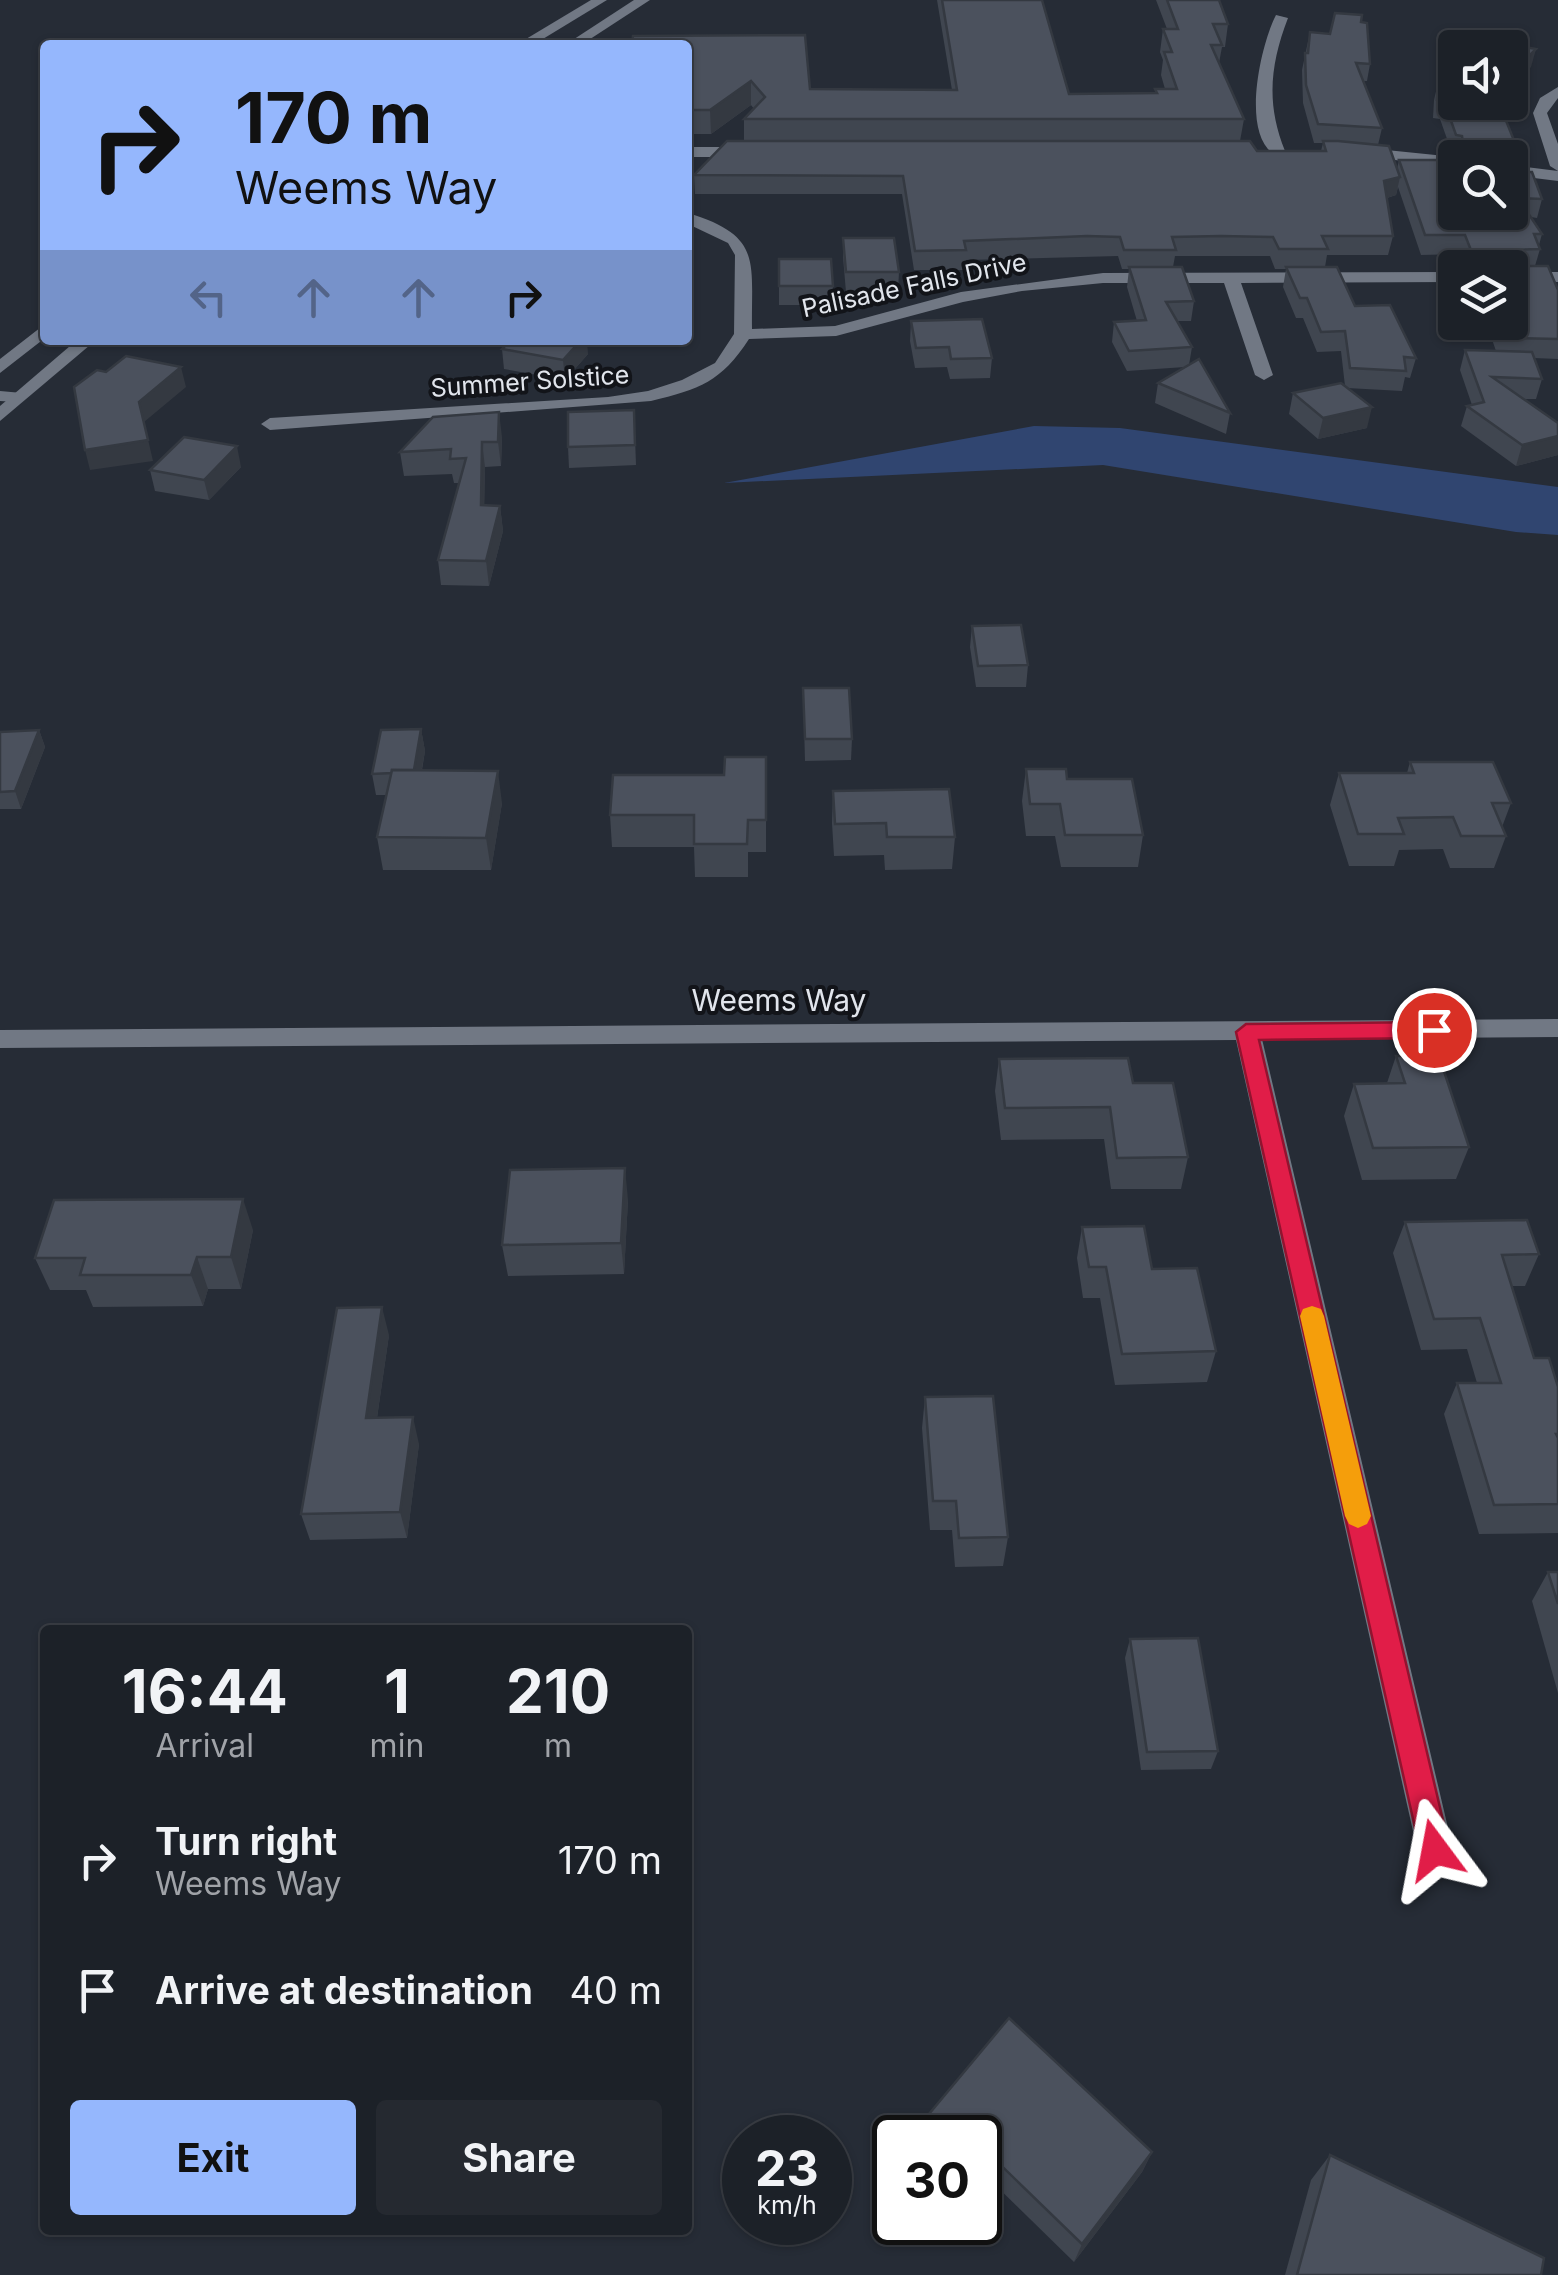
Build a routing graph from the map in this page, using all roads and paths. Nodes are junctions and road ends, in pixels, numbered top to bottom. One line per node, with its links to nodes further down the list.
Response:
1 (600, 0): 4 (street)
2 (643, 0): 5 (street)
3 (1281, 18): 7 (street)
4 (532, 40)
5 (580, 40)
6 (1558, 90): 14 (street)
7 (1277, 151): 8 (street); 12 (street)
8 (1296, 151)
9 (1334, 151): 13 (street)
10 (692, 152): 11 (street)
11 (771, 152)
12 (1257, 152)
13 (1438, 160)
14 (1558, 166)
15 (1528, 172): 16 (street)
16 (1558, 176)
17 (692, 220): 23 (street)
18 (1528, 277): 19 (street)
19 (1558, 277)
20 (1231, 278): 21 (street, Palisade Falls Drive); 23 (street, Palisade Falls Drive); 26 (street)
21 (1438, 278)
22 (40, 333): 25 (street)
23 (743, 334): 29 (street, Summer Solstice)
24 (80, 345): 27 (street)
25 (0, 368)
26 (1264, 375)
27 (8, 396): 28 (street)
28 (0, 415)
29 (270, 424)
30 (1558, 1028): 31 (street, Weems Way)
31 (1246, 1032): 32 (street, Weems Way); 33 (street)
32 (0, 1039)
33 (1435, 1850)

